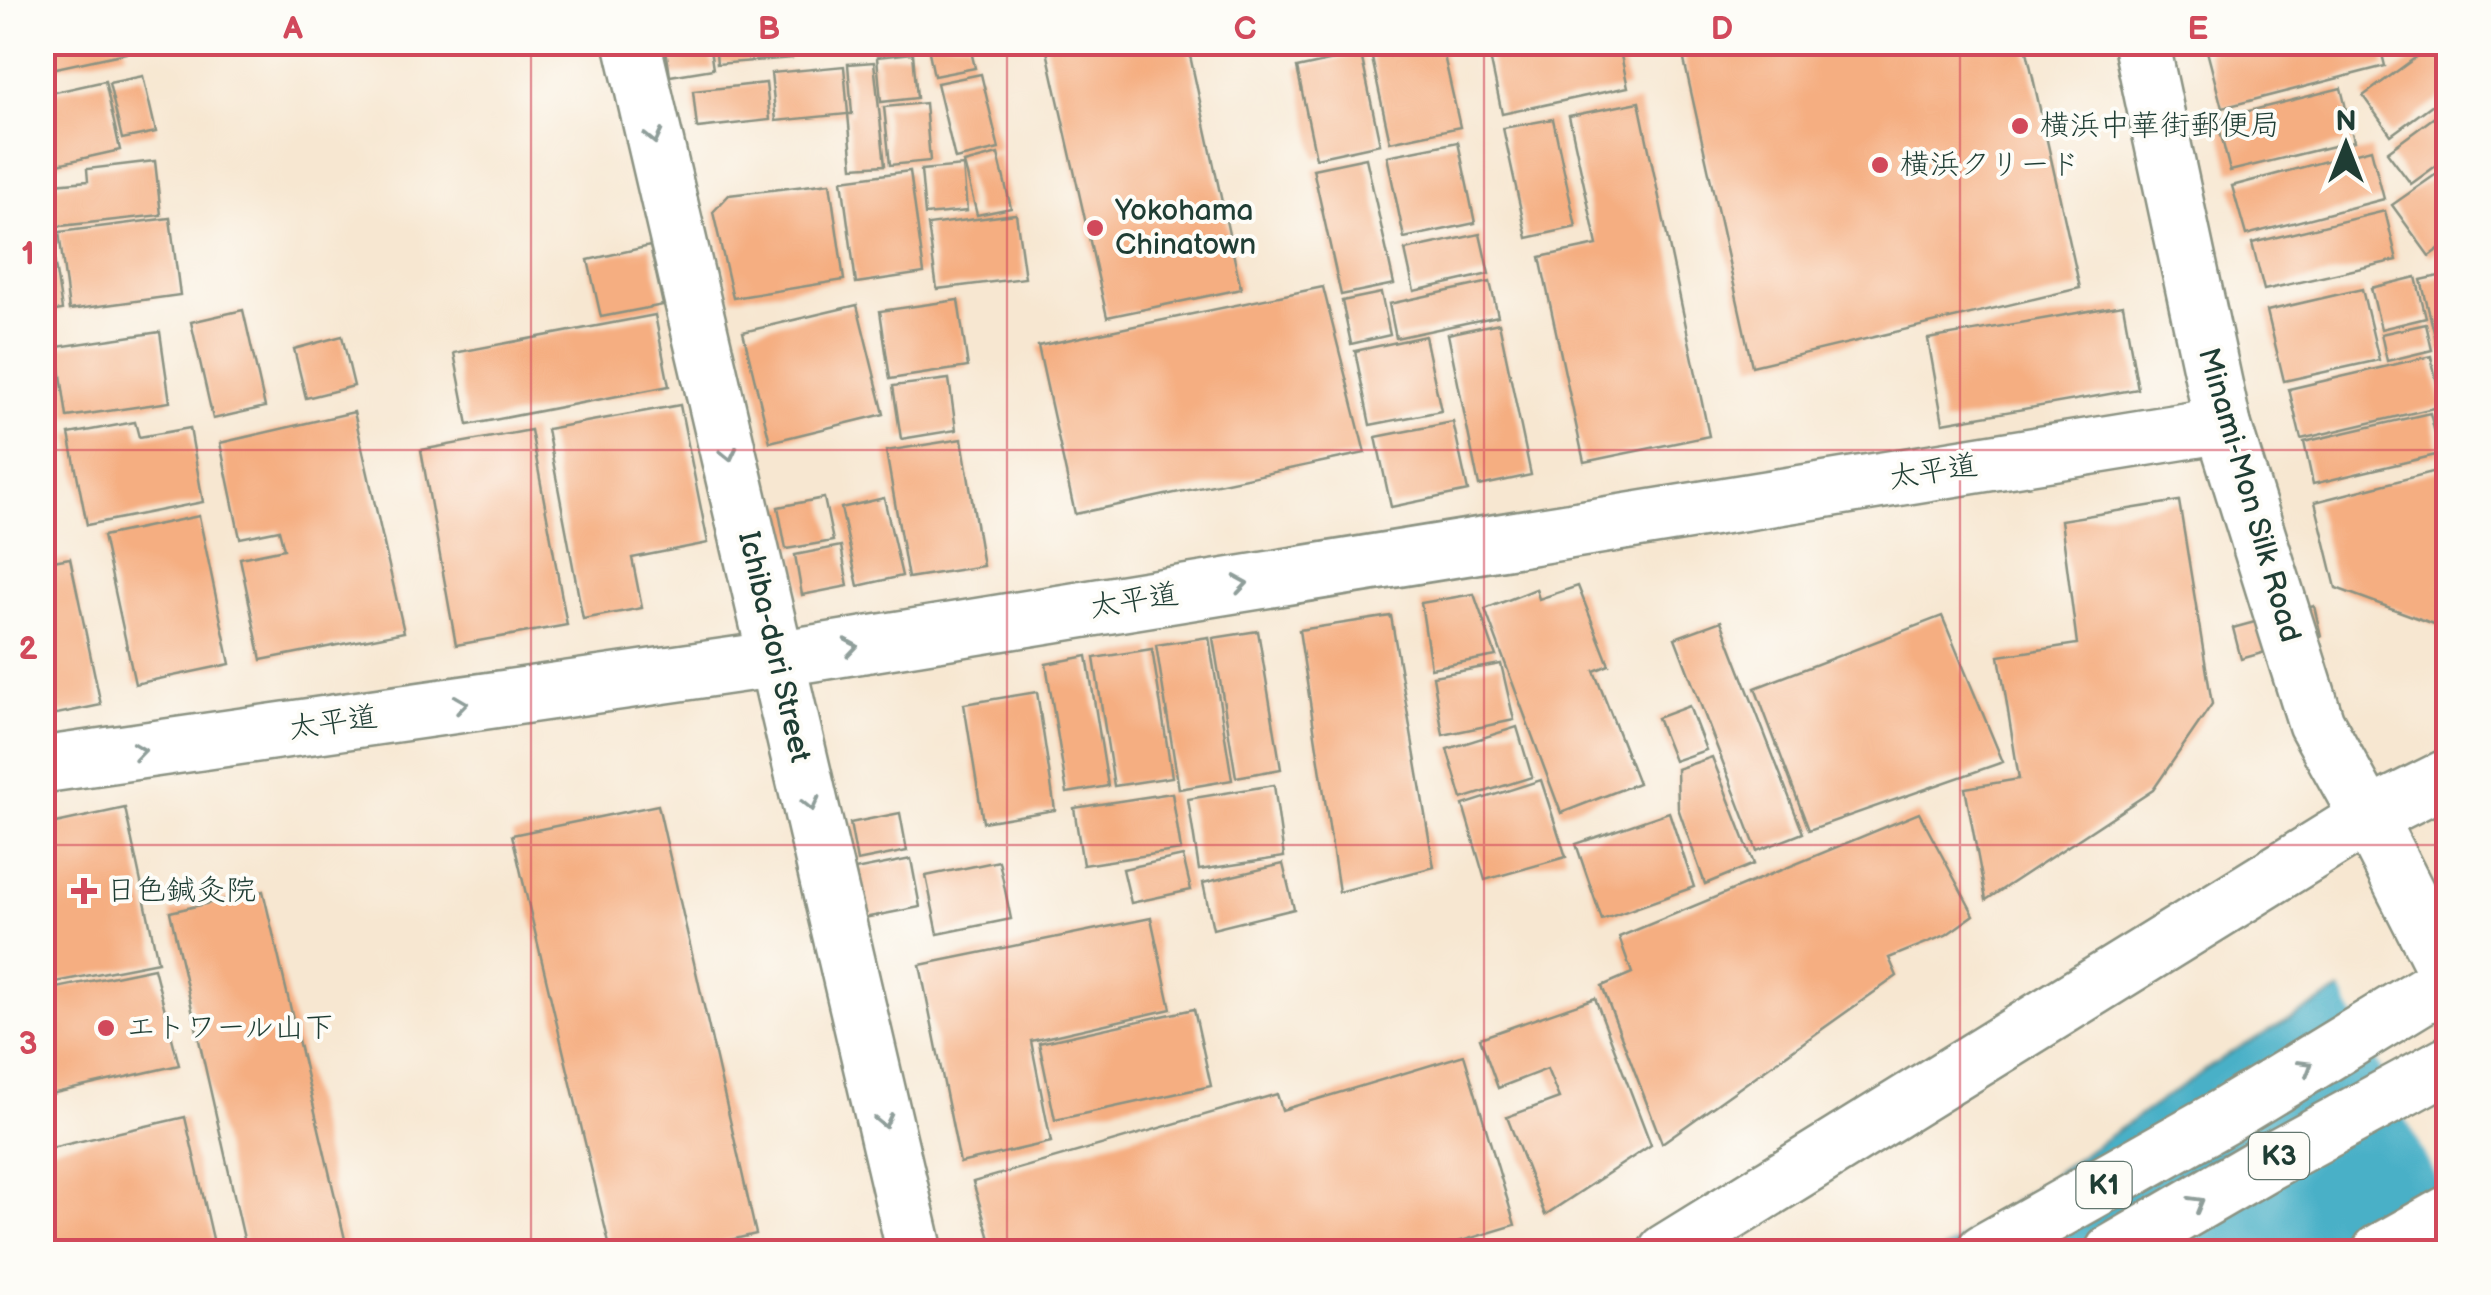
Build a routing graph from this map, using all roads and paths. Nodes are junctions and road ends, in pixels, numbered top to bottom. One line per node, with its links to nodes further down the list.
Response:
1 (632, 42): 4 (main road, Ichiba-dori Street, one-way to 4)
2 (2142, 42): 3 (main road, Minami-Mon Silk Road)
3 (2223, 425): 4 (main road, 太平道, one-way to 3); 7 (main road, Minami-Mon Silk Road)
4 (777, 659): 5 (main road, 太平道, one-way to 4); 11 (main road, Ichiba-dori Street, one-way to 11)
5 (42, 765)
6 (2448, 777): 7 (main road)
7 (2368, 817): 8 (main road, Minami-Mon Silk Road); 12 (main road)
8 (2441, 962): 13 (main road, K1, one-way to 8)
9 (2448, 1064): 14 (main road, K3, one-way to 9)
10 (2448, 1214): 15 (main road)
11 (915, 1252)
12 (1666, 1252)
13 (1984, 1252)
14 (2113, 1252)
15 (2380, 1252)

